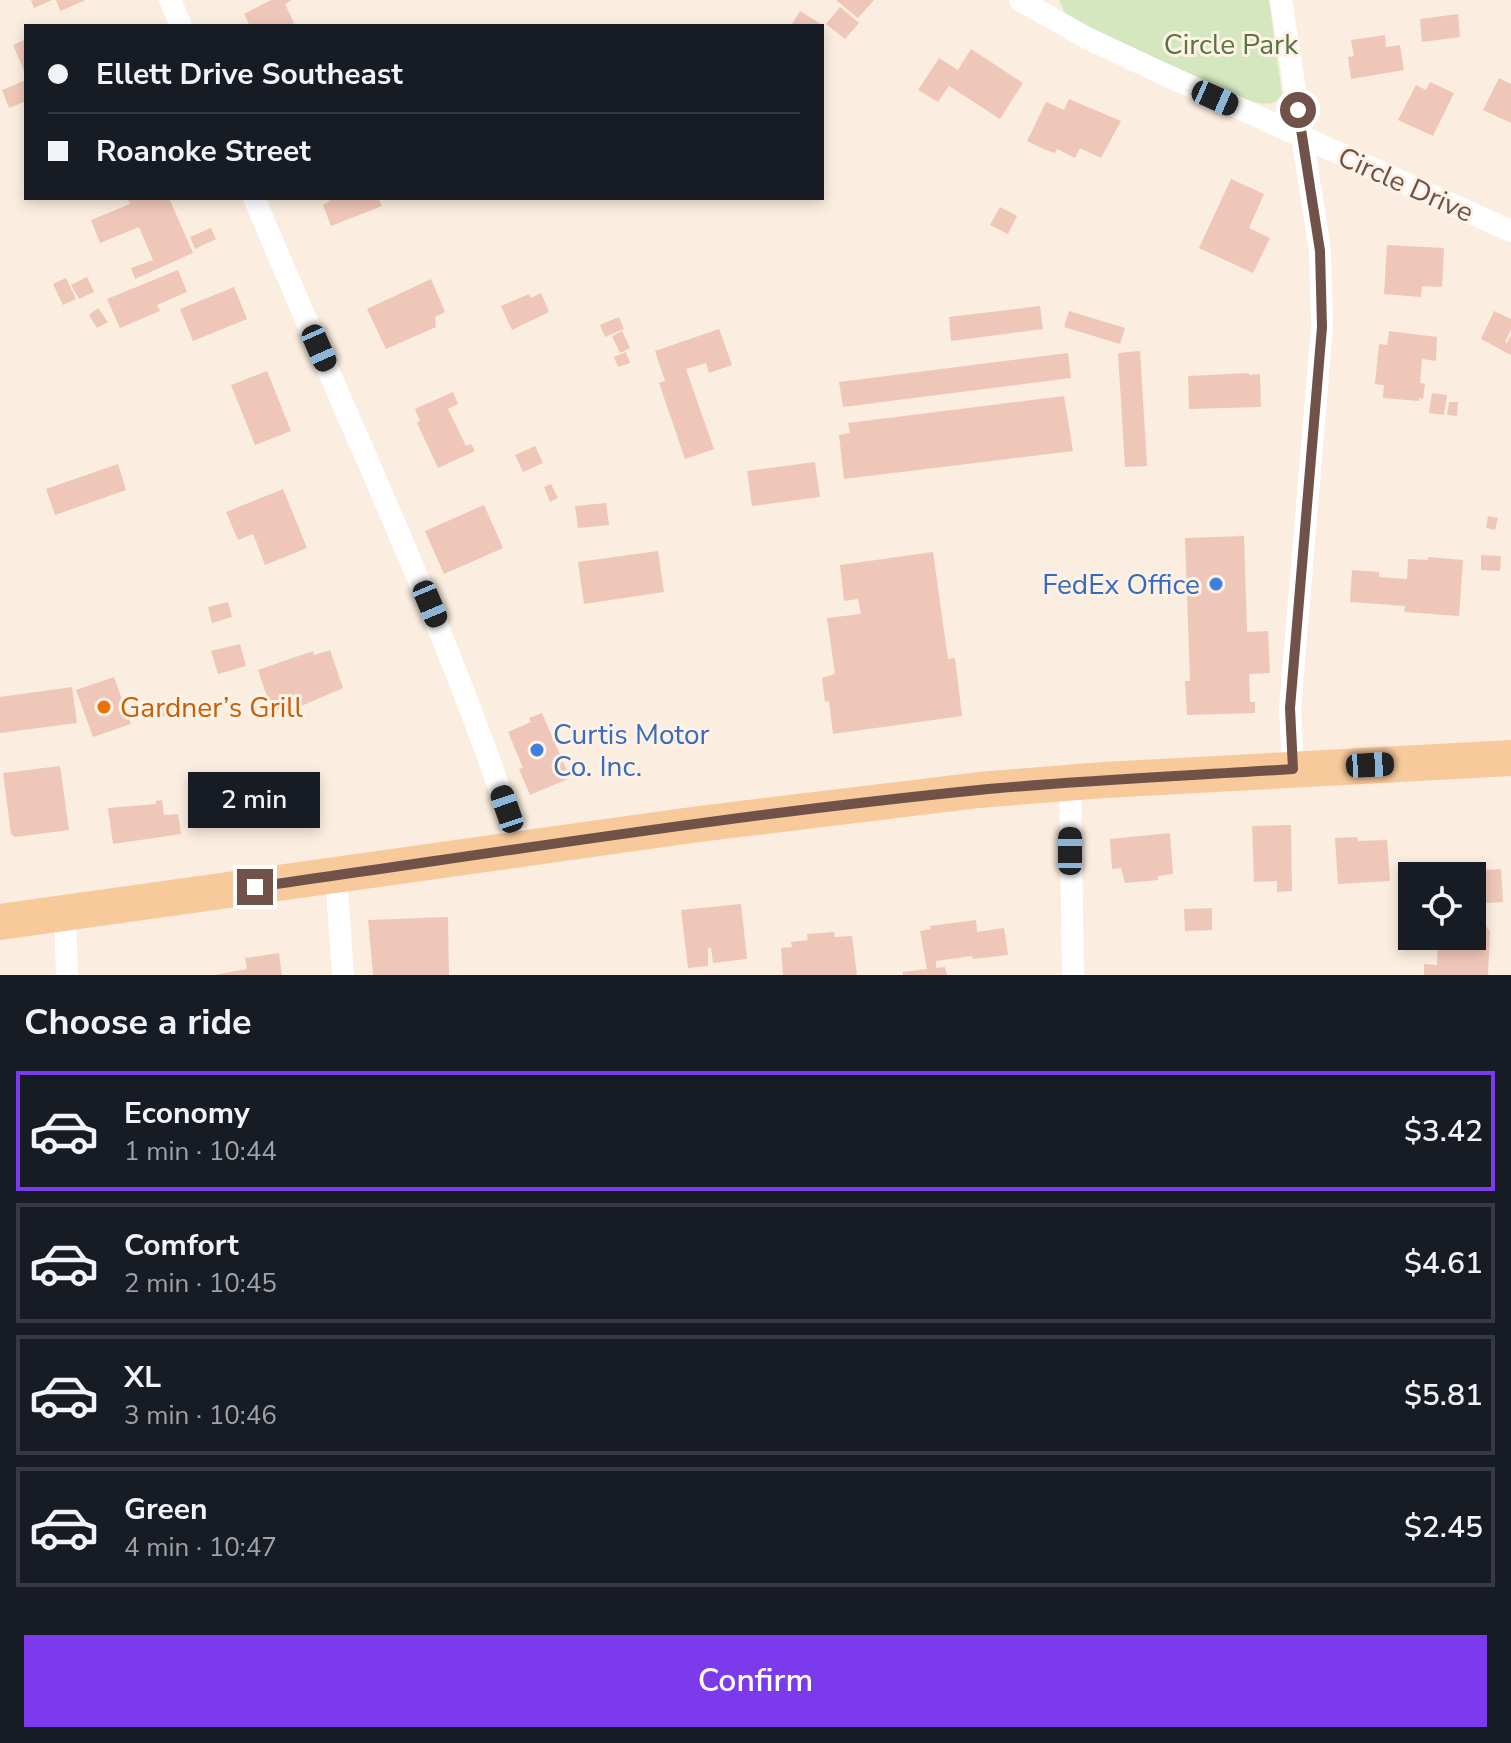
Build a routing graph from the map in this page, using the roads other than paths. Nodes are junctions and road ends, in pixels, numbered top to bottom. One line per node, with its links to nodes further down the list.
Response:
1 (170, 0): 4 (street)
2 (1281, 0): 5 (street)
3 (1031, 3): 5 (street, Circle Drive)
4 (180, 24)
5 (1302, 137): 7 (street, Circle Drive); 9 (street)
6 (255, 200): 11 (street)
7 (1511, 231)
8 (1511, 758): 9 (main road)
9 (1293, 769): 10 (main road)
10 (1070, 783): 11 (main road); 17 (street)
11 (520, 849): 12 (main road)
12 (336, 875): 13 (main road); 16 (street)
13 (65, 913): 14 (main road); 15 (street)
14 (0, 922)
15 (67, 975)
16 (343, 975)
17 (1073, 975)

